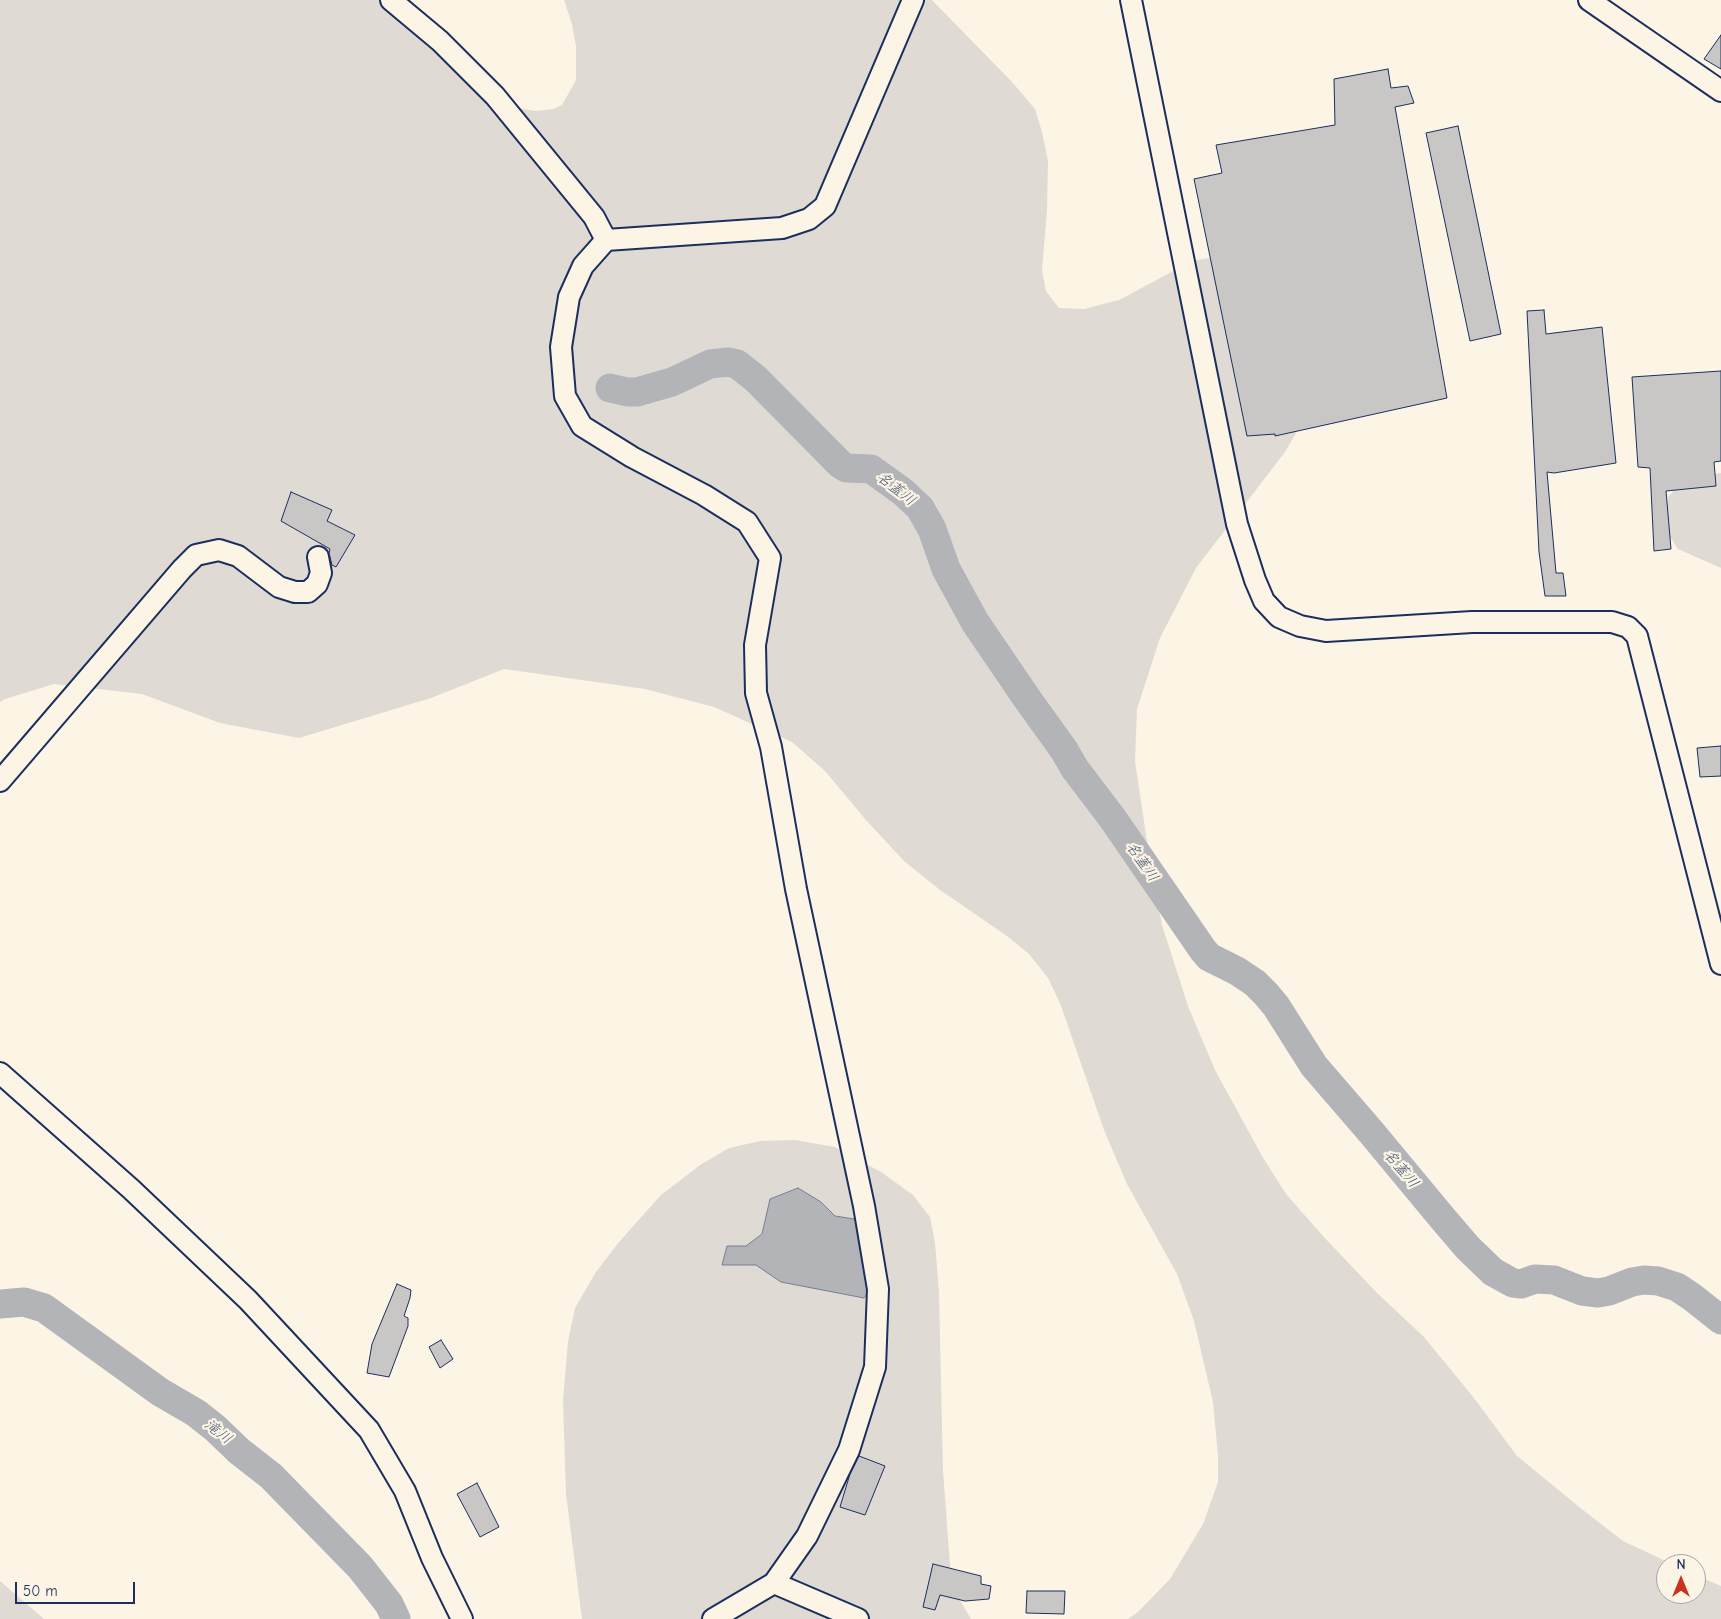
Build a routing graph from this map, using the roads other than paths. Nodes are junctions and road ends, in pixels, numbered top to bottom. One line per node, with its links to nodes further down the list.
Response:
1 (391, 0): 6 (street)
2 (913, 0): 6 (street)
3 (1131, 0): 9 (street)
4 (1589, 0): 5 (street)
5 (1721, 91)
6 (606, 240): 11 (street)
7 (318, 557): 8 (street)
8 (0, 781)
9 (1721, 964)
10 (0, 1072): 12 (street)
11 (774, 1583): 13 (street); 14 (street)
12 (462, 1619)
13 (713, 1619)
14 (858, 1619)

